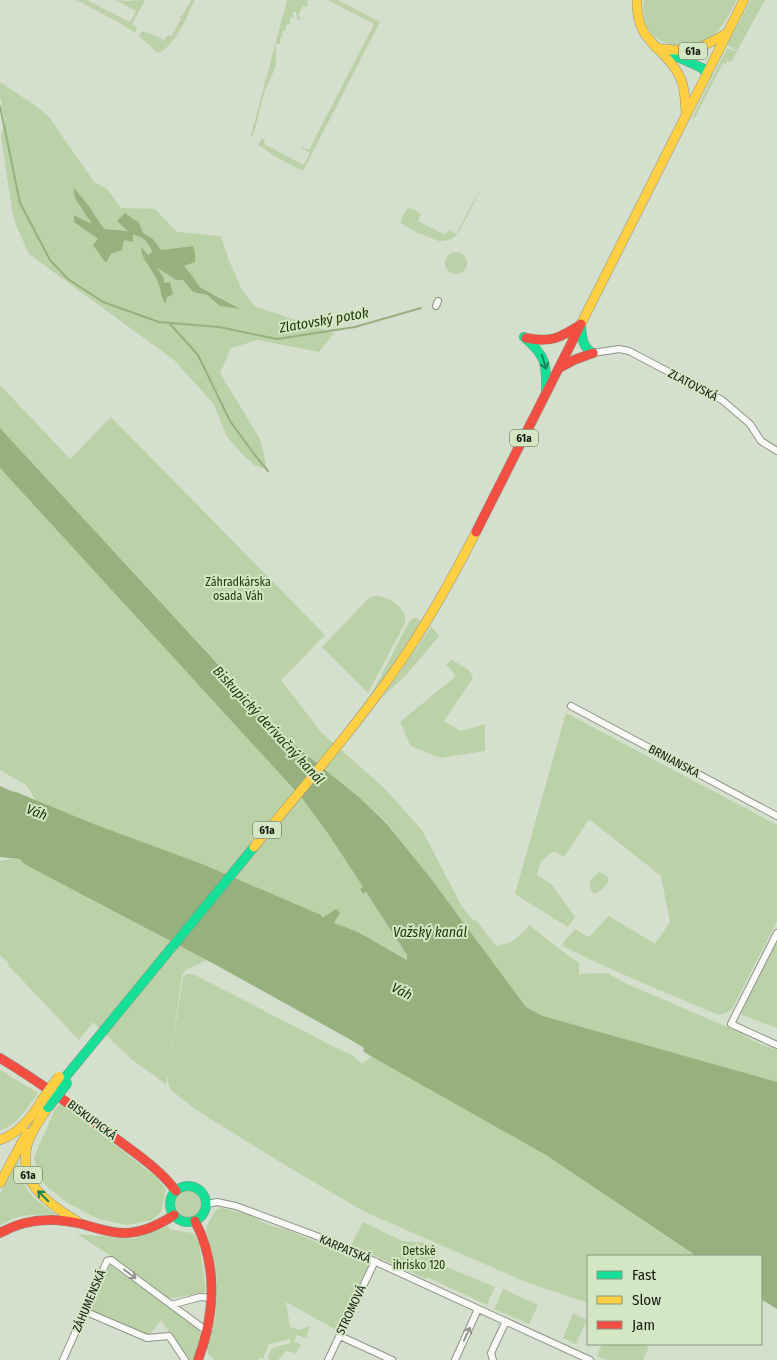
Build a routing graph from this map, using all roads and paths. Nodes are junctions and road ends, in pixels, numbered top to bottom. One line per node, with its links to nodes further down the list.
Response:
1 (637, 0): 4 (main road, 61a)
2 (744, 0): 3 (main road, 61a)
3 (727, 33): 4 (main road, 61a); 5 (main road, 61a)
4 (656, 48): 5 (main road, 61a); 6 (main road, 61a)
5 (707, 74): 6 (main road, 61a)
6 (686, 114): 7 (main road, 61a)
7 (580, 325): 8 (main road); 9 (main road, 61a); 10 (main road, one-way to 10)
8 (593, 353): 9 (main road); 11 (street, ZLATOVSKÁ)
9 (559, 368): 10 (main road, 61a)
10 (545, 394): 14 (main road, 61a)
11 (777, 451)
12 (571, 706): 13 (street, BRNIANSKA)
13 (777, 816)
14 (188, 926): 17 (main road, 61a); 17 (main road, 61a)
15 (777, 933): 16 (street)
16 (777, 1045)
17 (88, 1050): 19 (main road, 61a)
18 (0, 1058): 22 (main road, BISKUPICKÁ)
19 (45, 1105): 20 (main road, 61a); 21 (main road, 61a); 26 (main road, 61a, one-way to 19)
20 (0, 1140)
21 (0, 1183)
22 (176, 1190): 23 (main road); 24 (main road)
23 (207, 1204): 25 (main road); 28 (street, KARPATSKÁ)
24 (174, 1215): 25 (main road); 26 (main road, 61a)
25 (195, 1221): 29 (main road)
26 (82, 1224): 27 (main road, 61a)
27 (0, 1233)
28 (374, 1261): 31 (street, KARPATSKÁ); 35 (street, STROMOVÁ)
29 (212, 1298): 30 (street); 34 (main road)
30 (171, 1305): 32 (street, ZÁHUMENSKÁ, one-way to 30); 34 (street, ZÁHUMENSKÁ)
31 (478, 1309): 33 (street, KARPATSKÁ); 41 (street, one-way to 31)
32 (84, 1311): 37 (street, ZÁHUMENSKÁ); 38 (street)
33 (506, 1322): 42 (street); 43 (street, KARPATSKÁ)
34 (208, 1332): 36 (main road)
35 (340, 1336): 39 (street, STROMOVÁ); 40 (street)
36 (201, 1359)
37 (63, 1360)
38 (185, 1360)
39 (328, 1360)
40 (392, 1360)
41 (455, 1360)
42 (493, 1360)
43 (589, 1360)

